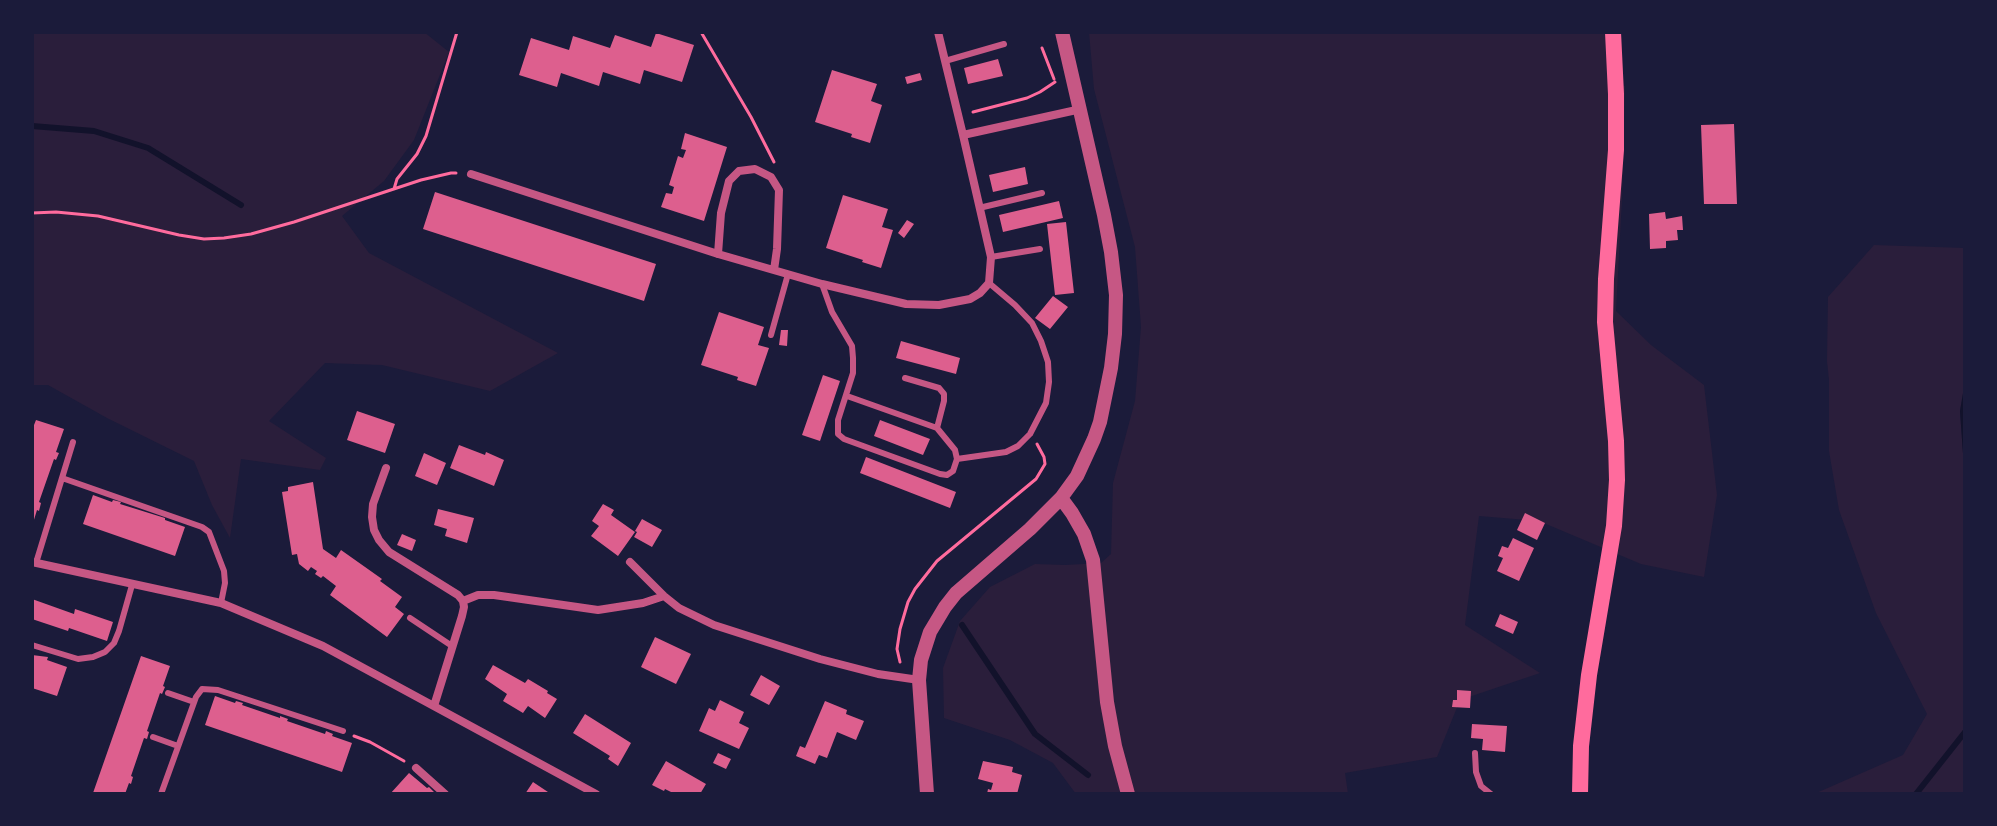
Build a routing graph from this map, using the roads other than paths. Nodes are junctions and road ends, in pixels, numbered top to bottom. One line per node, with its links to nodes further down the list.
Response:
1 (938, 32): 5 (street)
2 (1062, 32): 6 (street)
3 (1613, 32): 51 (main road)
4 (1004, 44): 5 (lane)
5 (945, 61): 7 (street)
6 (1081, 109): 7 (street); 26 (street)
7 (963, 135): 10 (street)
8 (471, 174): 12 (street)
9 (1042, 193): 10 (lane)
10 (979, 208): 13 (street)
11 (1040, 249): 13 (lane)
12 (718, 254): 14 (street); 14 (street)
13 (991, 257): 16 (street)
14 (774, 270): 15 (street)
15 (788, 274): 17 (street); 18 (lane)
16 (989, 283): 17 (street); 23 (lane)
17 (822, 284): 20 (lane)
18 (771, 335)
19 (905, 378): 21 (lane)
20 (847, 396): 21 (lane); 23 (lane)
21 (937, 428): 23 (lane)
22 (73, 442): 25 (lane)
23 (957, 459)
24 (386, 468): 31 (street)
25 (62, 478): 27 (lane); 32 (lane)
26 (1061, 498): 36 (street); 49 (street)
27 (34, 562): 29 (street)
28 (630, 562): 30 (street)
29 (132, 585): 32 (street); 34 (lane)
30 (664, 596): 31 (street); 36 (street)
31 (463, 601): 35 (street)
32 (221, 603): 39 (street)
33 (410, 618): 35 (lane)
34 (32, 645)
35 (452, 646): 39 (street)
36 (919, 680): 48 (street)
37 (168, 693): 38 (lane)
38 (194, 702): 40 (lane); 42 (lane)
39 (434, 706): 47 (street)
40 (343, 731)
41 (153, 737): 42 (lane)
42 (178, 746): 45 (lane)
43 (1475, 753): 50 (lane)
44 (416, 768): 46 (street)
45 (161, 794)
46 (445, 794)
47 (596, 794)
48 (927, 794)
49 (1128, 794)
50 (1491, 794)
51 (1580, 794)

